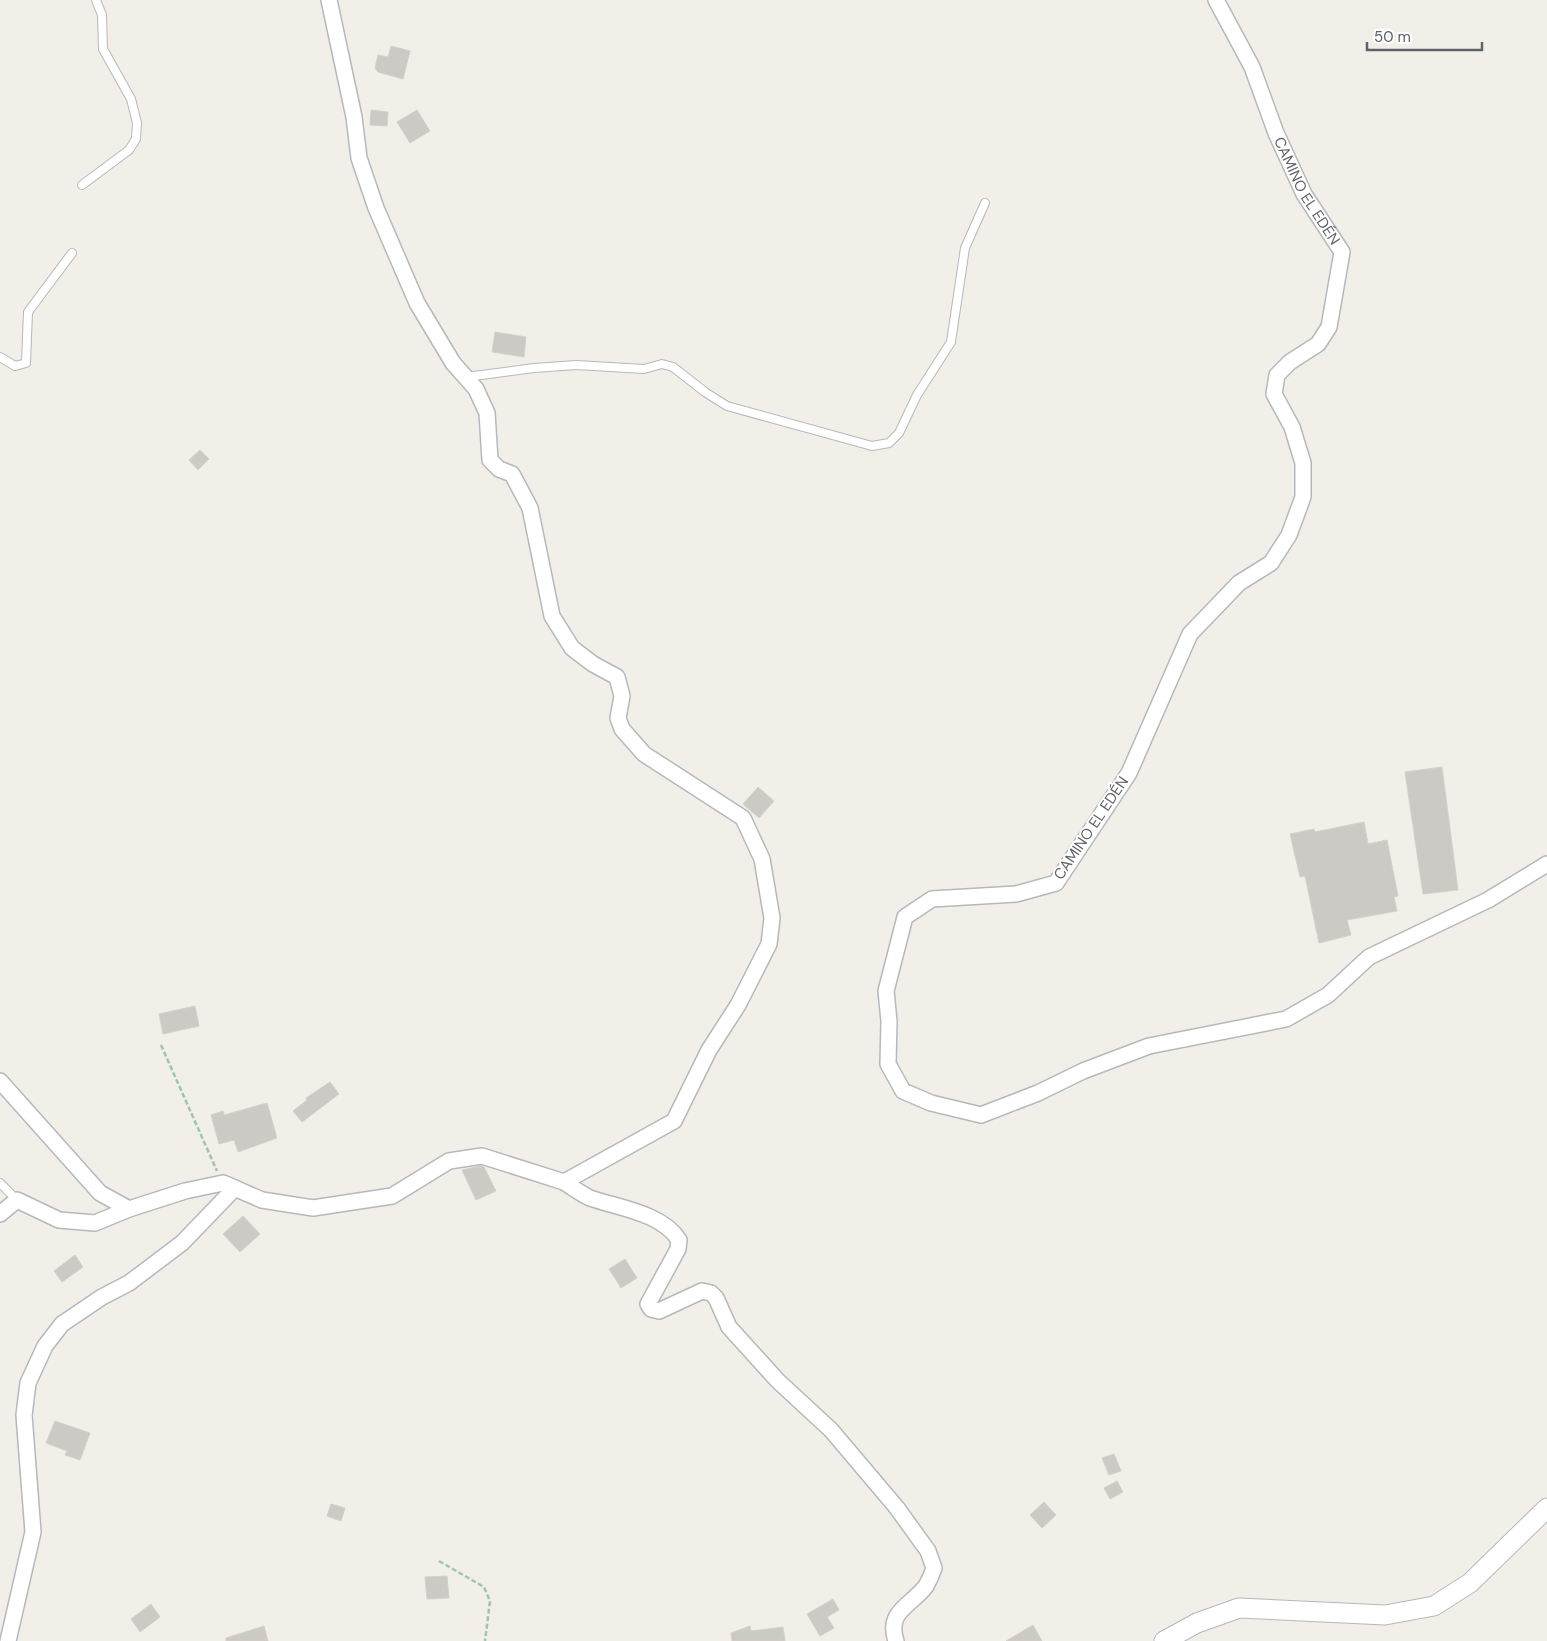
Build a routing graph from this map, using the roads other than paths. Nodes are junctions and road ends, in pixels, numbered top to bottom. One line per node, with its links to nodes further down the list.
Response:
1 (96, 0): 4 (lane)
2 (329, 0): 8 (street)
3 (1216, 0): 9 (street, CAMINO EL EDÉN)
4 (82, 185)
5 (985, 203): 8 (lane)
6 (72, 253): 7 (lane)
7 (0, 358)
8 (466, 377): 11 (street)
9 (1547, 864)
10 (0, 1081): 15 (street)
11 (564, 1182): 13 (street); 19 (street)
12 (0, 1183): 14 (lane)
13 (229, 1186): 15 (street); 18 (street)
14 (17, 1200): 15 (street); 16 (street)
15 (128, 1209)
16 (0, 1214)
17 (1547, 1508): 20 (street)
18 (8, 1641)
19 (896, 1641)
20 (1164, 1641)

